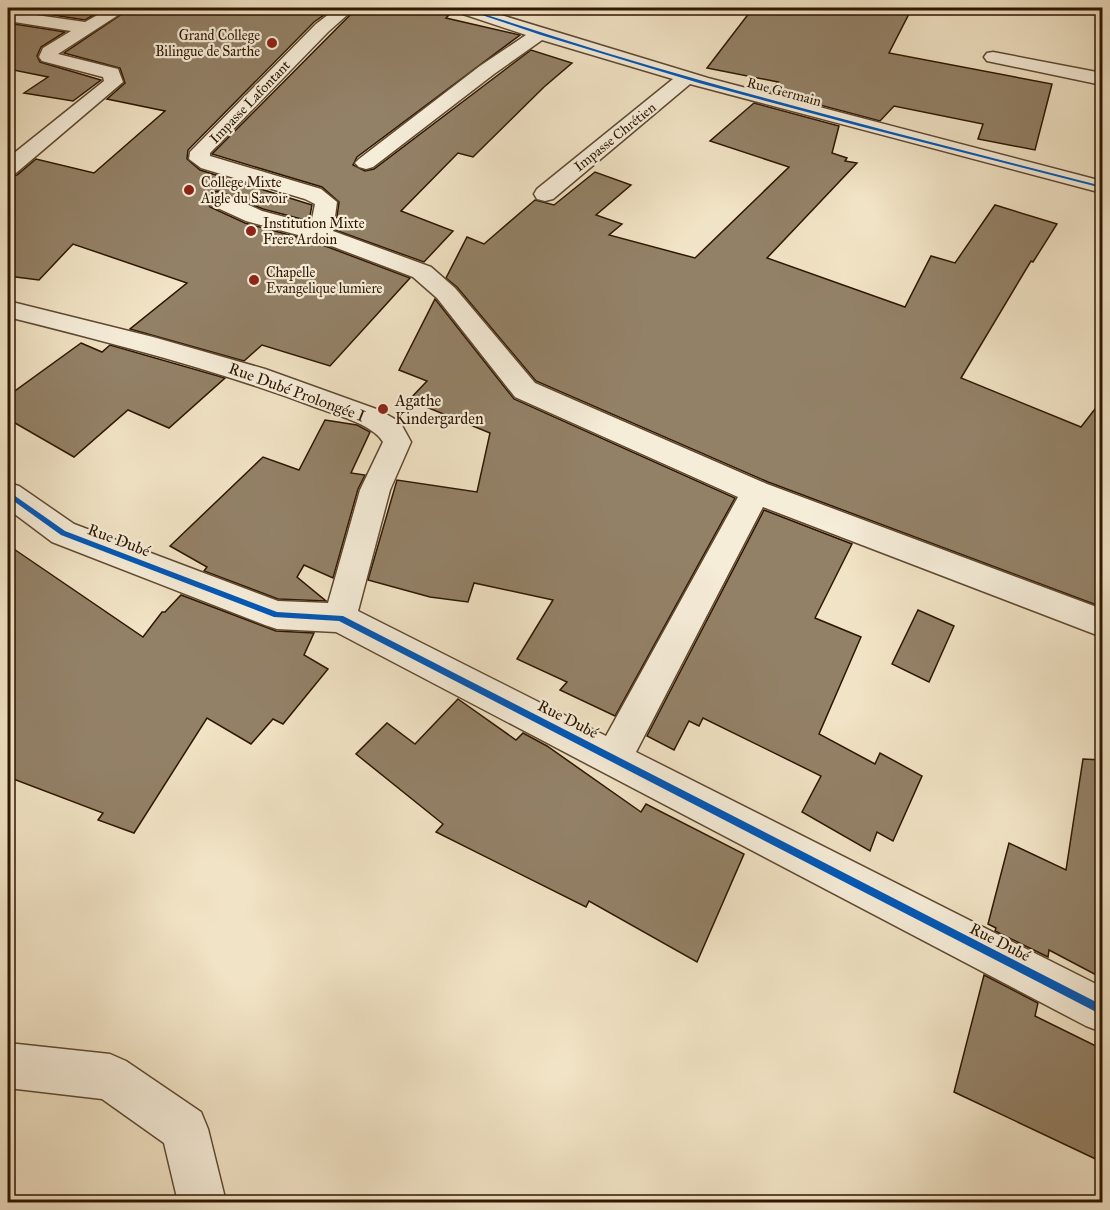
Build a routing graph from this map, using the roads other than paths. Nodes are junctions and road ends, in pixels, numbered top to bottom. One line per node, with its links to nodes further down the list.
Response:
1 (121, 8): 5 (street)
2 (347, 8): 15 (street, Impasse Lafontant)
3 (463, 8): 6 (street, Rue Germain)
4 (8, 16): 5 (street)
5 (87, 28): 11 (street)
6 (539, 34): 8 (street, Rue Germain); 10 (street)
7 (993, 57): 9 (street)
8 (686, 79): 12 (street, Rue Germain); 13 (street, Impasse Chrétien)
9 (1102, 79)
10 (366, 163)
11 (8, 168)
12 (1102, 187)
13 (545, 194)
14 (219, 200): 15 (street)
15 (321, 234): 17 (street)
16 (8, 309): 19 (street, Rue Dubé Prolongée I)
17 (756, 492): 20 (street); 21 (street)
18 (8, 494): 19 (street, Rue Dubé)
19 (340, 618): 21 (street, Rue Dubé)
20 (1102, 624)
21 (614, 757): 22 (street, Rue Dubé)
22 (1102, 1010)
23 (8, 1066): 24 (street)
24 (202, 1203)

